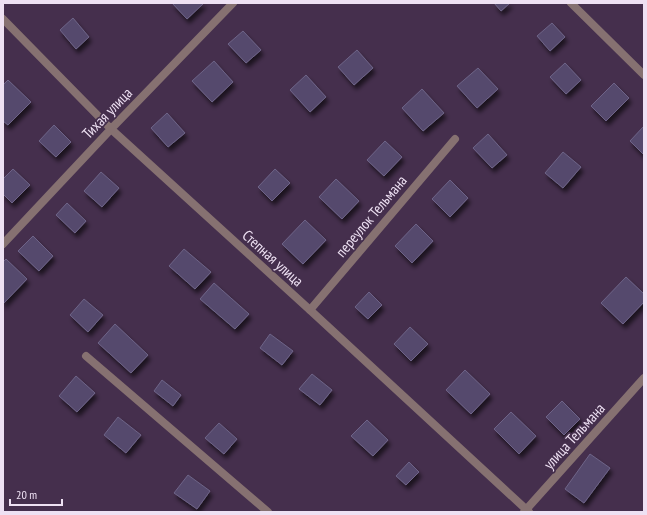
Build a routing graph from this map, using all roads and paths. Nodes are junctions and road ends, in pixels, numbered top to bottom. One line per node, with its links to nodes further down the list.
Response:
1 (233, 3): 5 (street, Тихая улица)
2 (571, 3): 4 (street)
3 (3, 19): 5 (street, Степная улица)
4 (644, 75)
5 (111, 129): 7 (street, Тихая улица); 8 (street, Степная улица)
6 (455, 139): 8 (street, переулок Тельмана)
7 (3, 244)
8 (310, 310): 11 (street, Степная улица)
9 (86, 356): 12 (street)
10 (644, 378): 11 (street, улица Тельмана)
11 (526, 511)
12 (268, 512)

